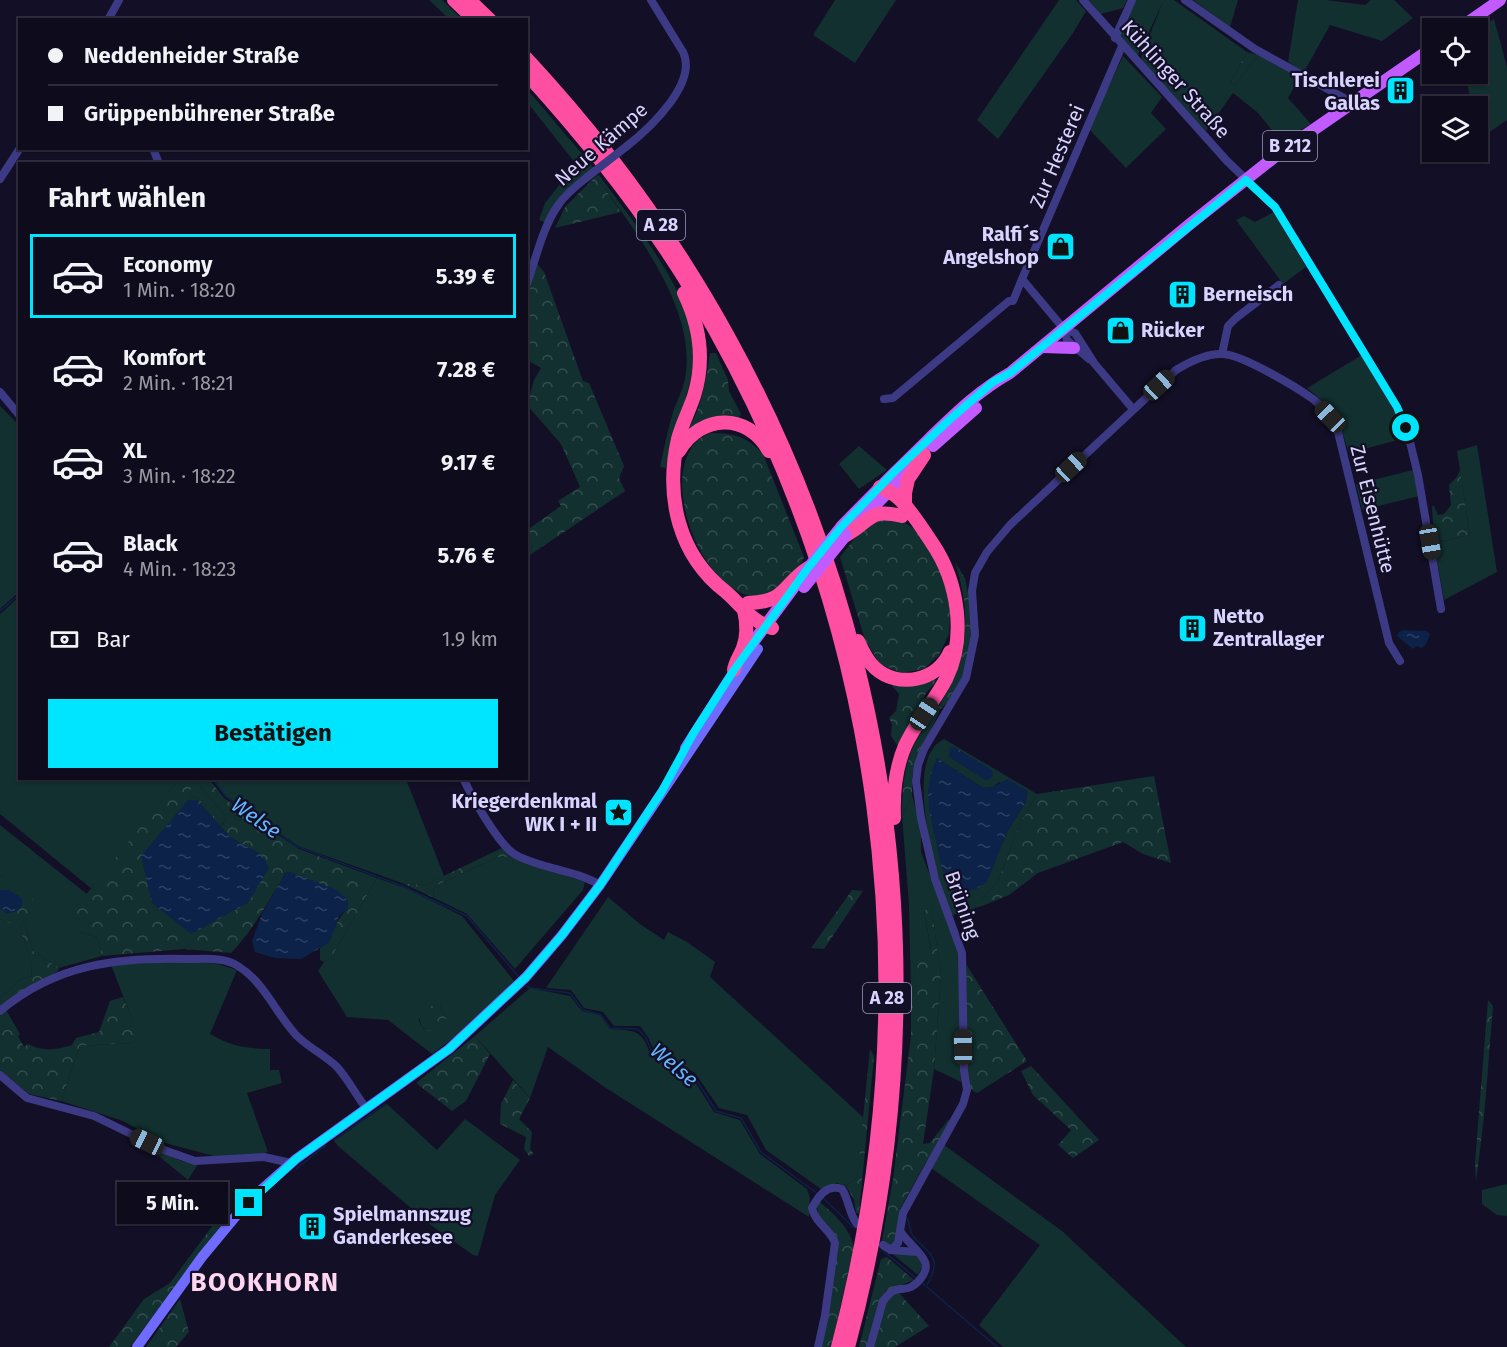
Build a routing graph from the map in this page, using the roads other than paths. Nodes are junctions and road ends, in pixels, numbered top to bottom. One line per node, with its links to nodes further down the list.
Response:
1 (119, 0): 9 (street)
2 (454, 0): 10 (highway)
3 (469, 0): 11 (highway)
4 (651, 0): 24 (street, Neue Kämpe, bridge)
5 (1083, 0): 13 (street, Kühlinger Straße)
6 (1132, 0): 13 (street)
7 (1185, 0): 18 (street)
8 (1500, 0): 12 (main road)
9 (109, 18)
10 (472, 18)
11 (488, 18)
12 (1474, 18)
13 (1115, 38): 14 (street, Kühlinger Straße)
14 (1122, 46): 21 (street, Kühlinger Straße); 23 (street, Zur Hesterei)
15 (1422, 55): 18 (main road, B 212)
16 (528, 59): 44 (highway, A 28)
17 (528, 75): 22 (highway, A 28)
18 (1349, 104): 21 (main road, B 212)
19 (19, 150): 20 (street)
20 (0, 179)
21 (1246, 180): 26 (main road, B 212); 45 (street, Kühlinger Straße)
22 (676, 266): 37 (highway); 39 (highway, A 28)
23 (1022, 279): 26 (street); 33 (street, Zur Hesterei)
24 (528, 281)
25 (1279, 285): 29 (street)
26 (1064, 329): 27 (main road, B 212); 28 (street); 30 (street)
27 (1042, 347): 28 (main road); 31 (main road, B 212)
28 (1074, 348): 30 (street)
29 (1222, 354): 34 (street); 49 (street, Zur Eisenhütte)
30 (1094, 363): 34 (street)
31 (1010, 373): 36 (main road, B 212); 38 (main road, B 212)
32 (0, 392): 35 (street)
33 (884, 399)
34 (1133, 409): 60 (street, Brüning)
35 (18, 414)
36 (924, 454): 38 (main road, B 212); 40 (highway)
37 (675, 458): 39 (highway); 43 (highway)
38 (882, 491): 40 (highway); 41 (main road, B 212)
39 (792, 493): 66 (highway, A 28)
40 (904, 511): 41 (highway); 47 (highway)
41 (844, 531): 42 (main road, B 212, bridge); 42 (main road, B 212, bridge)
42 (804, 576): 43 (highway); 46 (main road, B 212)
43 (746, 607): 46 (highway); 50 (highway)
44 (843, 608): 47 (highway); 53 (highway, A 28)
45 (1442, 609)
46 (770, 625): 48 (main road, B 212)
47 (957, 627): 53 (highway)
48 (755, 647): 50 (main road); 52 (main road)
49 (1400, 661)
50 (734, 670): 52 (main road)
51 (465, 780): 54 (street)
52 (662, 791): 54 (main road)
53 (892, 867): 67 (highway, A 28)
54 (600, 885): 57 (main road)
55 (0, 1011): 57 (street)
56 (0, 1076): 58 (street)
57 (366, 1108): 58 (main road)
58 (291, 1163): 64 (main road)
59 (857, 1224): 65 (street)
60 (900, 1231): 62 (street, Brüning); 63 (street)
61 (883, 1245): 62 (street)
62 (891, 1250): 63 (street)
63 (917, 1252): 68 (street)
64 (137, 1347)
65 (818, 1347)
66 (838, 1347)
67 (848, 1347)
68 (870, 1347)

